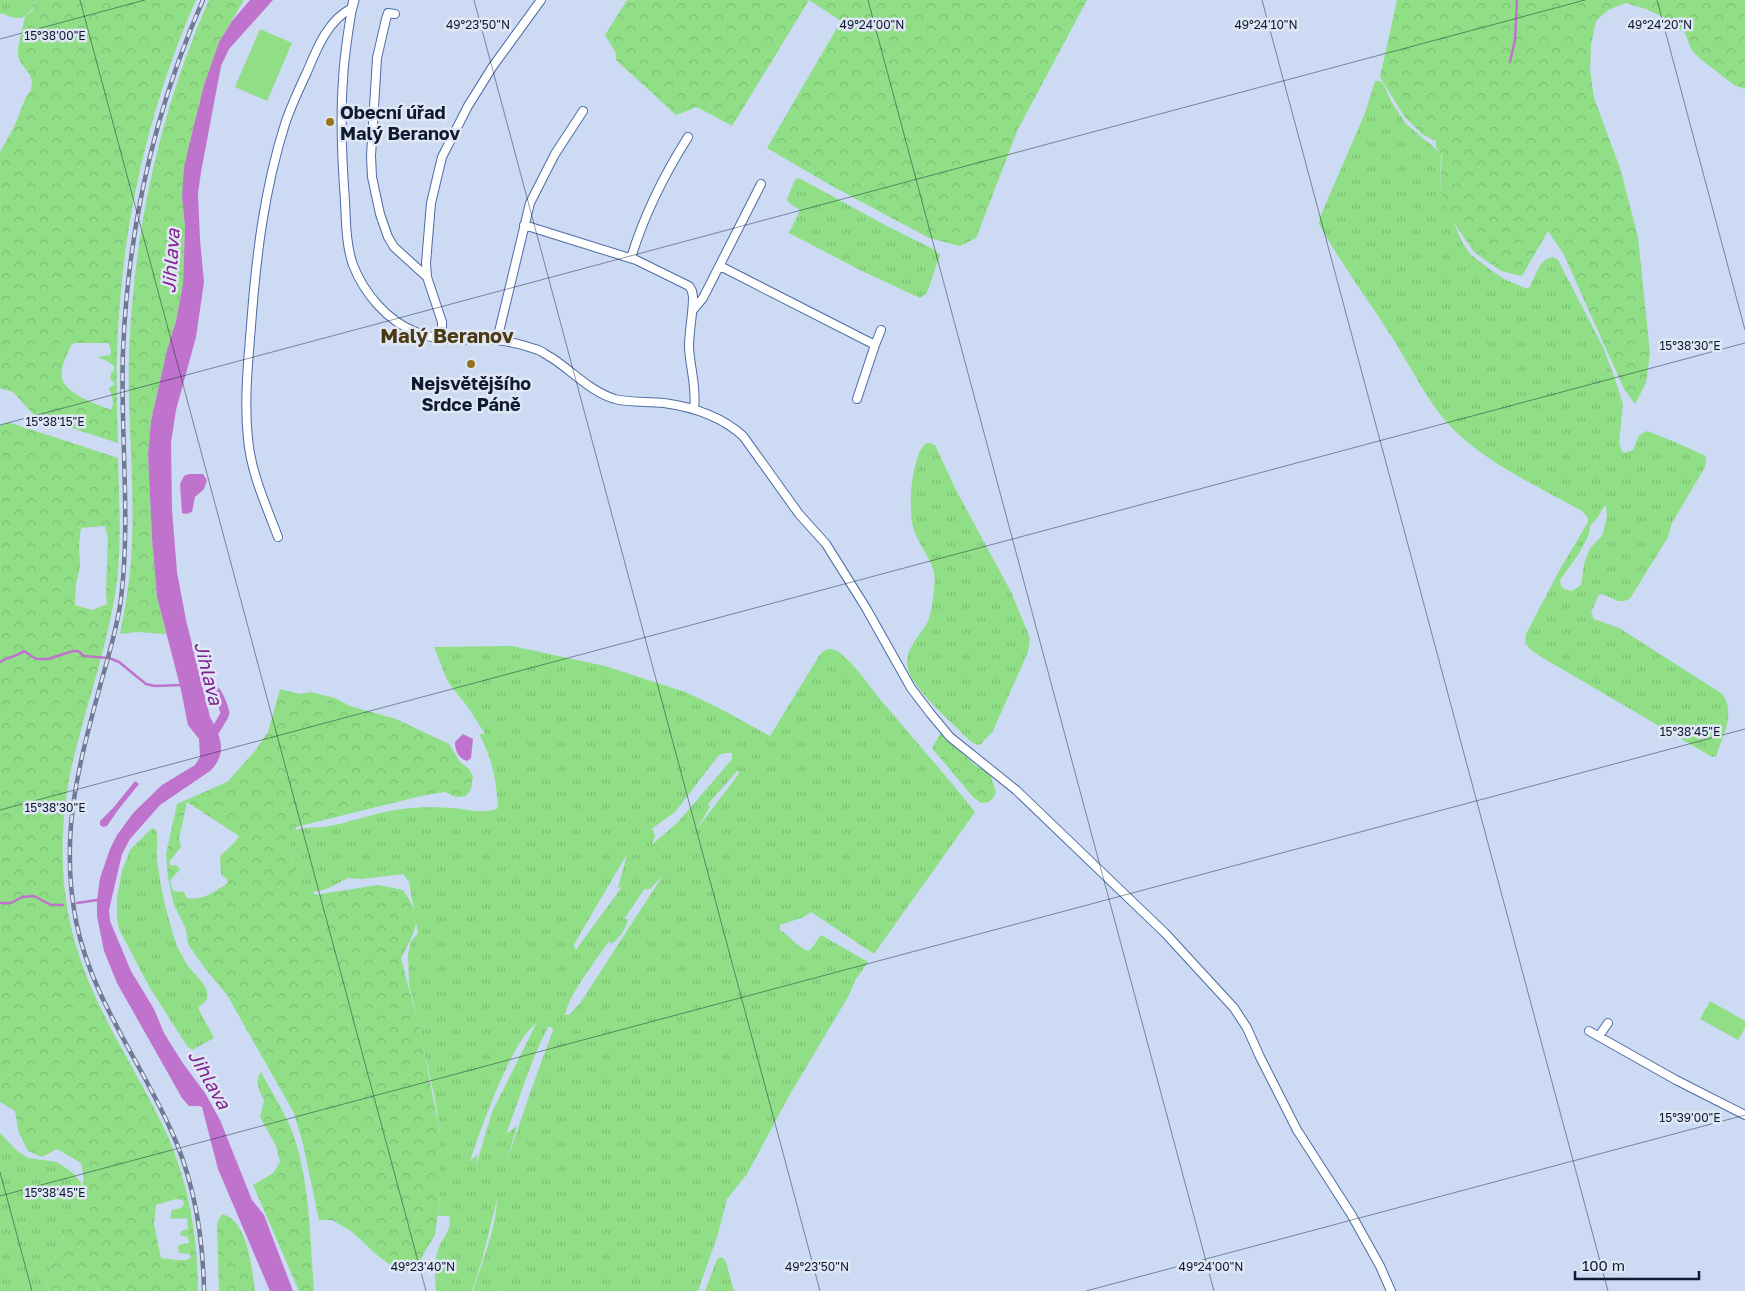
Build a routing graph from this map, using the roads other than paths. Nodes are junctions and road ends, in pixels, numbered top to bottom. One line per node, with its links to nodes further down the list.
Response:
1 (541, 0): 10 (street)
2 (353, 4): 13 (street); 18 (street)
3 (395, 14): 10 (street)
4 (583, 110): 7 (street)
5 (688, 137): 8 (street)
6 (761, 184): 9 (street)
7 (524, 225): 8 (street); 14 (street)
8 (631, 258): 11 (street)
9 (720, 266): 11 (street); 15 (street)
10 (427, 277): 13 (street)
11 (693, 310): 17 (street)
12 (881, 330): 15 (street)
13 (442, 339): 14 (street)
14 (497, 340): 17 (street)
15 (875, 345): 16 (street)
16 (857, 399)
17 (694, 409): 23 (street)
18 (278, 537)
19 (1608, 1023): 21 (street)
20 (1589, 1031): 21 (street)
21 (1599, 1036): 22 (street)
22 (1745, 1115)
23 (1391, 1291)

